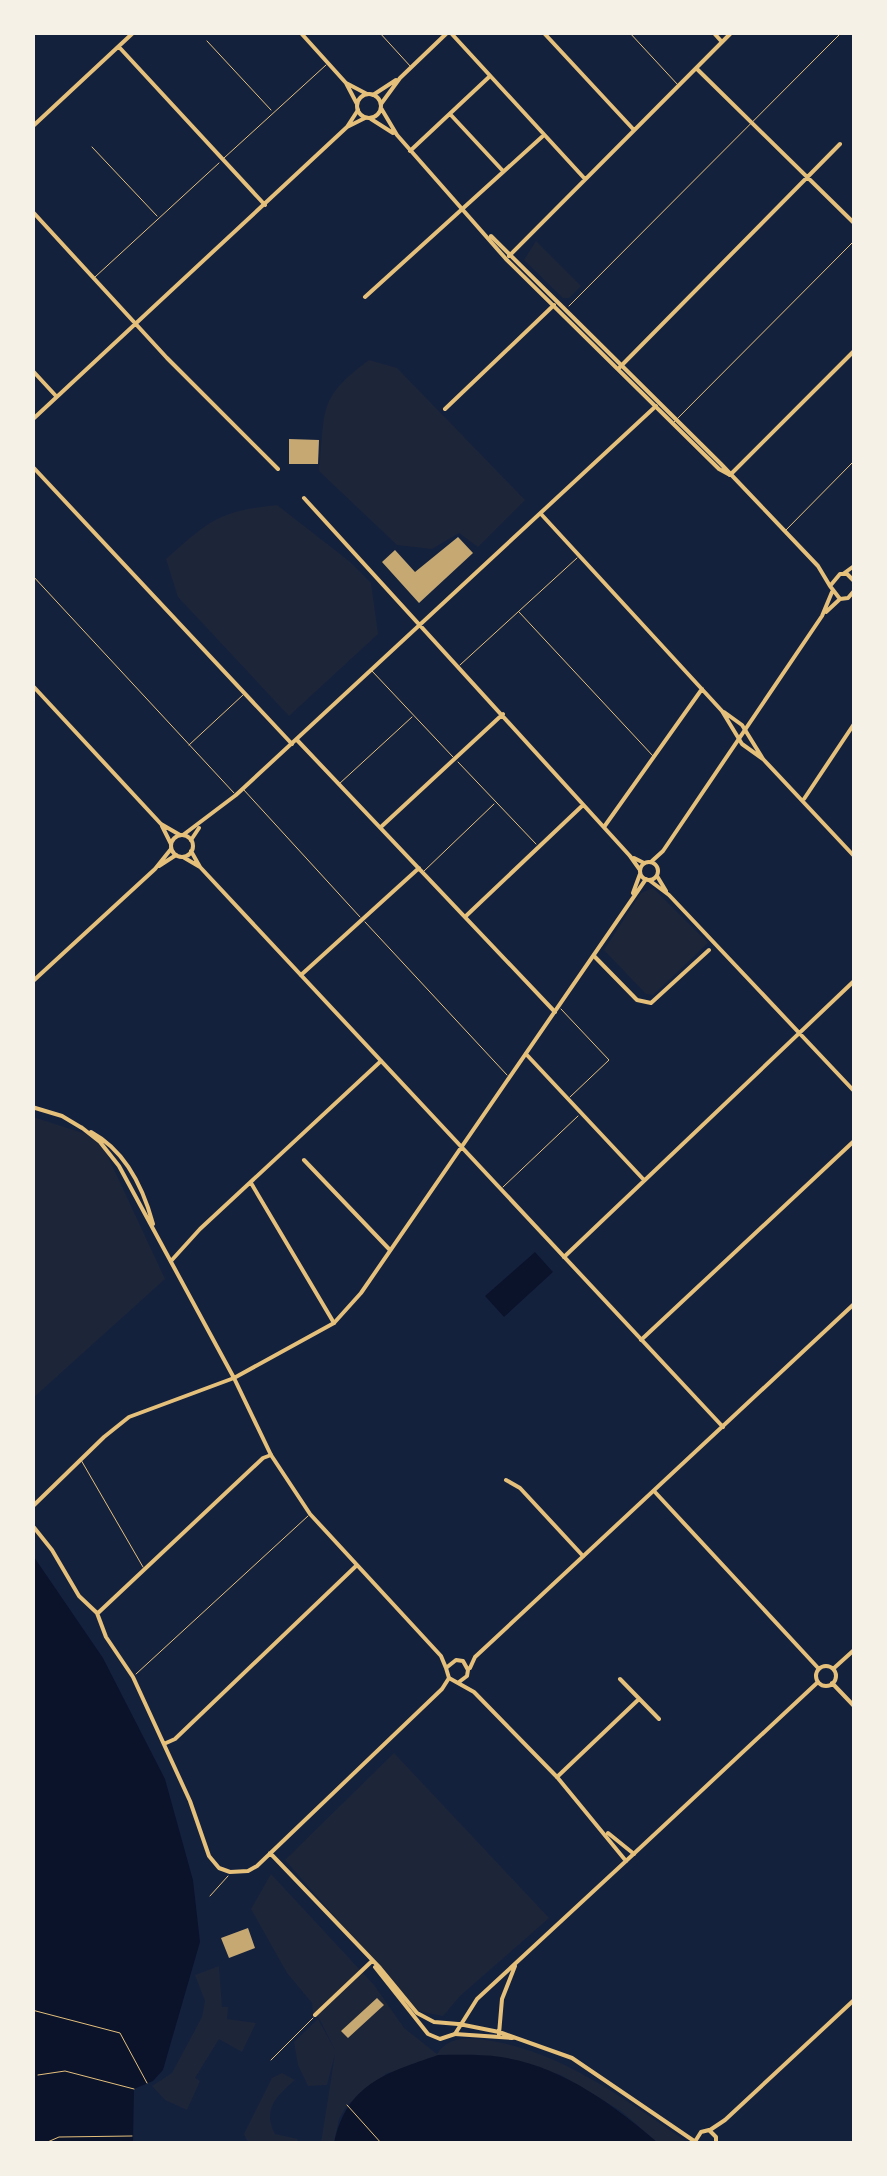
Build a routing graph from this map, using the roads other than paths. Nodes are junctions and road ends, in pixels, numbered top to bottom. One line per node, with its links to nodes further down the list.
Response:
1 (134, 32): 12 (street)
2 (300, 32): 13 (street)
3 (379, 32): 14 (lane)
4 (449, 32): 14 (street); 16 (street)
5 (543, 32): 29 (street)
6 (629, 32): 19 (lane)
7 (713, 32): 11 (street)
8 (732, 32): 11 (street)
9 (842, 32): 26 (lane)
10 (207, 42): 23 (lane)
11 (722, 42): 15 (street)
12 (119, 47): 27 (street); 35 (street)
13 (328, 62): 18 (street); 23 (lane)
14 (411, 67): 17 (street)
15 (696, 69): 19 (street); 26 (street)
16 (490, 77): 24 (street); 30 (street)
17 (400, 78): 20 (street); 21 (street)
18 (346, 83): 20 (street); 22 (street)
19 (679, 86): 29 (street)
20 (370, 95): 21 (street); 22 (street)
21 (381, 106): 25 (street); 31 (street)
22 (357, 107): 25 (street); 28 (street)
23 (274, 112): 35 (lane)
24 (450, 114): 34 (street); 36 (street)
25 (368, 118): 28 (street); 31 (street)
26 (752, 123): 37 (street); 51 (lane)
27 (32, 127)
28 (347, 127): 39 (street)
29 (634, 130): 38 (street)
30 (544, 135): 36 (street); 38 (street)
31 (397, 136): 34 (street)
32 (840, 144): 37 (street)
33 (92, 147): 42 (lane)
34 (410, 151): 40 (street)
35 (223, 159): 39 (street); 42 (lane)
36 (503, 172): 40 (street)
37 (808, 178): 43 (street); 54 (street)
38 (585, 180): 46 (street)
39 (265, 205): 52 (street)
40 (463, 207): 44 (street); 49 (street)
41 (32, 211): 48 (street)
42 (160, 218): 48 (lane)
43 (854, 223)
44 (484, 230): 46 (street); 47 (street)
45 (854, 241): 60 (lane)
46 (512, 253): 47 (street); 50 (street)
47 (506, 259): 50 (street)
48 (95, 277): 52 (street)
49 (366, 297)
50 (556, 304): 51 (street); 58 (street)
51 (564, 311): 54 (street)
52 (138, 324): 56 (street); 63 (street)
53 (854, 351): 64 (street)
54 (619, 368): 57 (street)
55 (32, 370): 56 (street)
56 (57, 398): 59 (street)
57 (657, 405): 60 (street); 66 (street)
58 (445, 409)
59 (32, 420)
60 (675, 422): 64 (street)
61 (854, 461): 67 (lane)
62 (32, 466): 86 (street)
63 (278, 470)
64 (730, 475): 67 (street)
65 (304, 498): 81 (street)
66 (540, 514): 68 (street); 81 (street)
67 (786, 530): 69 (street)
68 (579, 556): 79 (lane); 85 (street)
69 (818, 566): 73 (street); 75 (street)
70 (854, 566): 71 (street)
71 (844, 574): 73 (street); 74 (street)
72 (32, 575): 94 (lane)
73 (836, 576): 75 (street)
74 (854, 579)
75 (831, 589): 77 (street); 80 (street)
76 (854, 592): 77 (street)
77 (842, 599): 78 (street); 80 (street)
78 (854, 605)
79 (518, 612): 82 (lane); 95 (lane)
80 (822, 616): 91 (street)
81 (420, 626): 82 (street); 83 (street)
82 (458, 666): 88 (street)
83 (372, 670): 89 (lane); 93 (street)
84 (32, 685): 104 (street)
85 (702, 689): 87 (street); 95 (street)
86 (245, 693): 93 (street); 94 (lane)
87 (722, 712): 91 (street); 92 (street)
88 (503, 714): 96 (street); 103 (street)
89 (414, 715): 96 (lane); 98 (lane)
90 (854, 724): 101 (street)
91 (745, 730): 92 (street); 97 (street)
92 (739, 739): 97 (street); 112 (street)
93 (294, 742): 98 (street); 99 (street)
94 (189, 744): 100 (lane)
95 (654, 758): 107 (street)
96 (455, 759): 102 (lane); 106 (street)
97 (763, 759): 101 (street)
98 (339, 784): 106 (street)
99 (243, 789): 100 (street); 129 (lane)
100 (236, 796): 105 (street)
101 (803, 801): 116 (street)
102 (496, 802): 111 (lane); 122 (lane)
103 (583, 805): 107 (street); 111 (street)
104 (162, 824): 108 (street); 110 (street)
105 (202, 824): 108 (street); 109 (street)
106 (380, 828): 122 (street)
107 (604, 828): 115 (street)
108 (181, 835): 109 (street); 110 (street)
109 (191, 840): 113 (street)
110 (171, 846): 114 (street); 121 (street)
111 (538, 846): 128 (street)
112 (662, 850): 117 (street); 120 (street)
113 (192, 851): 114 (street); 119 (street)
114 (180, 856): 119 (street); 121 (street)
115 (630, 856): 118 (street); 123 (street)
116 (854, 856)
117 (652, 862): 118 (street); 120 (street)
118 (644, 863): 123 (street)
119 (200, 866): 134 (street)
120 (658, 867): 124 (street)
121 (155, 869): 133 (street)
122 (420, 870): 128 (street); 129 (street)
123 (640, 872): 125 (street); 127 (street)
124 (657, 876): 125 (street); 126 (street)
125 (647, 880): 126 (street); 127 (street)
126 (668, 894): 138 (street)
127 (631, 898): 131 (street)
128 (465, 917): 137 (street)
129 (362, 918): 134 (street); 141 (lane)
130 (709, 950): 131 (street)
131 (593, 954): 137 (street)
132 (32, 970): 133 (street)
133 (39, 976): 136 (street)
134 (302, 976): 140 (street)
135 (854, 981): 138 (street)
136 (32, 982)
137 (557, 1009): 139 (street); 143 (lane)
138 (800, 1032): 142 (street); 149 (street)
139 (526, 1054): 141 (street); 143 (street)
140 (381, 1061): 147 (street); 150 (street)
141 (509, 1077): 147 (street)
142 (854, 1091)
143 (568, 1099): 145 (street)
144 (32, 1107): 154 (street)
145 (581, 1113): 149 (street); 151 (lane)
146 (854, 1141): 157 (street)
147 (461, 1146): 151 (street); 152 (street)
148 (304, 1160): 152 (street)
149 (644, 1180): 153 (street)
150 (251, 1183): 154 (street); 156 (street)
151 (501, 1189): 153 (street)
152 (389, 1250): 156 (street)
153 (564, 1258): 157 (street)
154 (171, 1261): 158 (street)
155 (854, 1304): 159 (street)
156 (334, 1322): 158 (street)
157 (641, 1340): 159 (street)
158 (234, 1378): 160 (street); 161 (street)
159 (723, 1426): 163 (street)
160 (271, 1455): 165 (street); 169 (street)
161 (80, 1458): 164 (street); 169 (lane)
162 (506, 1480): 167 (street)
163 (654, 1491): 167 (street); 177 (street)
164 (32, 1507)
165 (310, 1514): 168 (street); 180 (lane)
166 (32, 1525): 170 (street)
167 (583, 1556): 173 (street)
168 (356, 1566): 172 (street); 189 (street)
169 (145, 1570): 170 (street)
170 (96, 1613): 180 (street)
171 (854, 1650): 178 (street)
172 (441, 1656): 174 (street); 176 (street)
173 (475, 1657): 175 (street); 179 (street)
174 (454, 1660): 175 (street); 176 (street)
175 (464, 1662): 179 (street)
176 (446, 1668): 182 (street)
177 (819, 1669): 178 (street); 183 (street)
178 (833, 1670): 184 (street)
179 (468, 1673): 182 (street); 185 (street)
180 (133, 1677): 189 (street)
181 (620, 1678): 186 (street)
182 (454, 1681): 185 (street); 192 (street)
183 (818, 1682): 184 (street); 193 (street)
184 (832, 1683): 187 (street)
185 (474, 1692): 190 (street)
186 (639, 1699): 188 (street); 190 (street)
187 (854, 1706)
188 (659, 1720)
189 (165, 1744): 195 (street)
190 (557, 1777): 191 (street)
191 (601, 1826): 193 (street); 194 (street)
192 (270, 1854): 195 (street); 197 (street)
193 (634, 1854): 194 (street)
194 (626, 1862): 198 (street)
195 (230, 1872): 196 (lane)
196 (210, 1896)
197 (372, 1961): 200 (street); 201 (street); 202 (street)
198 (516, 1962): 201 (street); 203 (street)
199 (854, 2000): 205 (street)
200 (316, 2015): 204 (lane)
201 (458, 2024): 202 (street); 203 (street)
202 (455, 2034): 203 (street)
203 (499, 2036): 207 (street)
204 (270, 2060)
205 (725, 2120): 206 (street); 209 (street)
206 (710, 2130): 208 (street); 209 (street)
207 (682, 2134): 208 (street); 210 (street)
208 (698, 2134): 210 (street)
209 (716, 2140)
210 (697, 2143)

